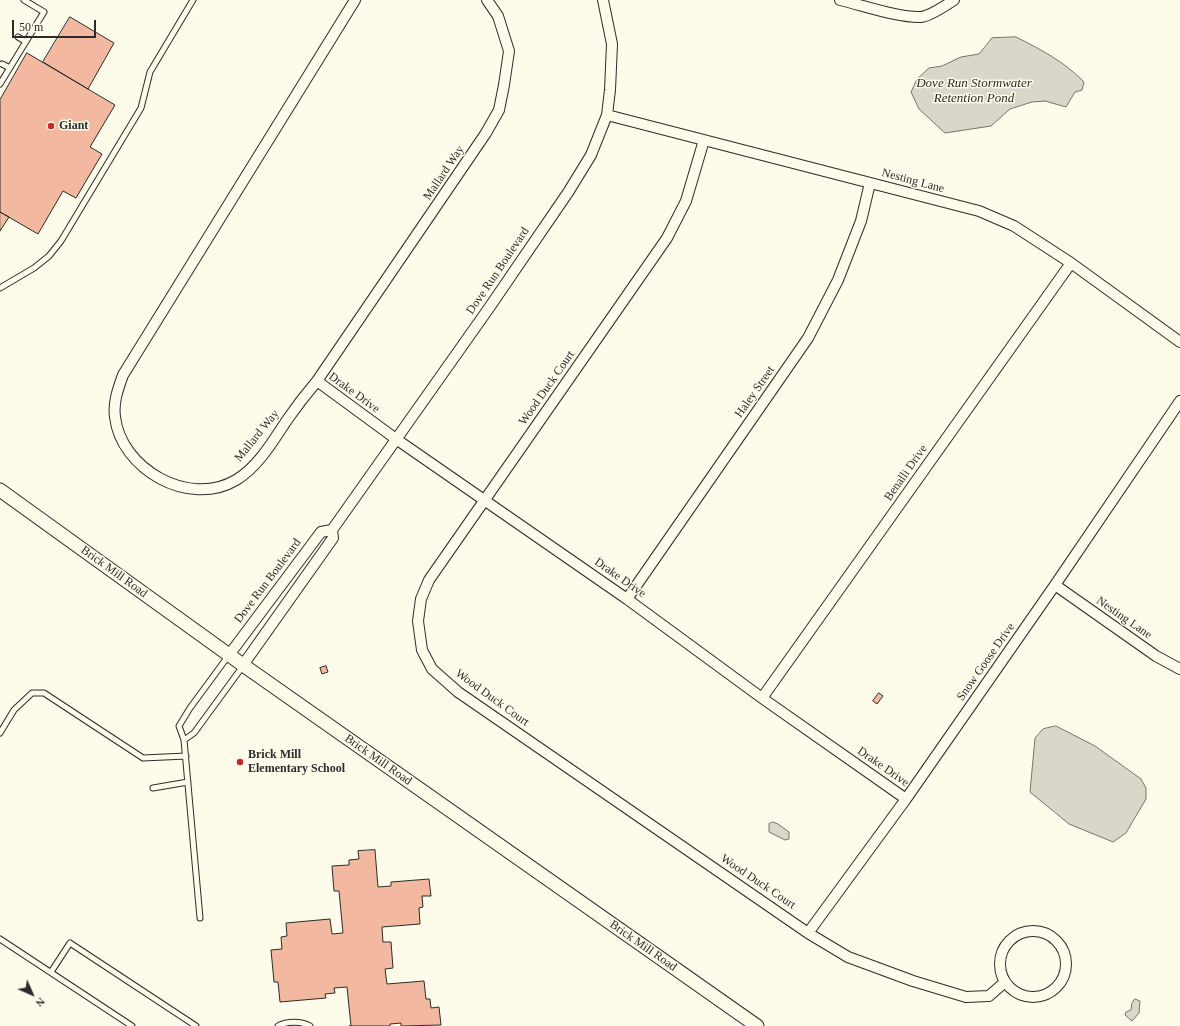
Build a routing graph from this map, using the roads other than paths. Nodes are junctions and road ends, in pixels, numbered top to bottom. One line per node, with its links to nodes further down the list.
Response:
1 (24, 0): 9 (lane)
2 (193, 0): 17 (lane)
3 (355, 0): 19 (street, Mallard Way)
4 (487, 0): 19 (street, Mallard Way)
5 (603, 0): 13 (street, Dove Run Boulevard)
6 (840, 0): 7 (street)
7 (954, 0)
8 (18, 37): 9 (lane)
9 (26, 42): 11 (lane)
10 (2, 64): 11 (lane)
11 (10, 68): 12 (lane)
12 (0, 84)
13 (607, 115): 14 (street, Nesting Lane); 21 (street, Dove Run Boulevard)
14 (704, 140): 15 (street, Nesting Lane); 23 (street, Wood Duck Court)
15 (870, 183): 16 (street, Nesting Lane); 26 (street, Haley Street)
16 (1071, 263): 18 (street, Nesting Lane); 30 (street, Benalli Drive)
17 (0, 288)
18 (1180, 342)
19 (317, 382): 21 (street, Drake Drive)
20 (1180, 401): 25 (street, Snow Goose Drive)
21 (396, 439): 23 (street, Drake Drive); 24 (street, Dove Run Boulevard)
22 (0, 490): 27 (street, Brick Mill Road)
23 (485, 500): 26 (street, Drake Drive); 38 (street, Wood Duck Court)
24 (332, 530): 27 (street, Dove Run Boulevard); 28 (street, Dove Run Boulevard)
25 (1055, 585): 29 (street, Nesting Lane); 36 (street, Snow Goose Drive)
26 (627, 599): 30 (street, Drake Drive)
27 (229, 655): 28 (street, Brick Mill Road); 32 (lane)
28 (243, 665): 32 (lane); 42 (street, Brick Mill Road)
29 (1180, 669)
30 (762, 698): 36 (street, Drake Drive)
31 (0, 733): 33 (lane)
32 (184, 740): 33 (lane)
33 (186, 756): 34 (lane)
34 (188, 782): 35 (lane); 37 (lane)
35 (153, 788)
36 (906, 799): 38 (street, Snow Goose Drive)
37 (200, 918)
38 (808, 933): 41 (street, Wood Duck Court)
39 (0, 939): 40 (lane)
40 (51, 972): 43 (lane); 44 (lane)
41 (1005, 982): 41 (street)
42 (753, 1025)
43 (132, 1026)
44 (196, 1026)
45 (278, 1026): 46 (lane)
46 (310, 1026)

